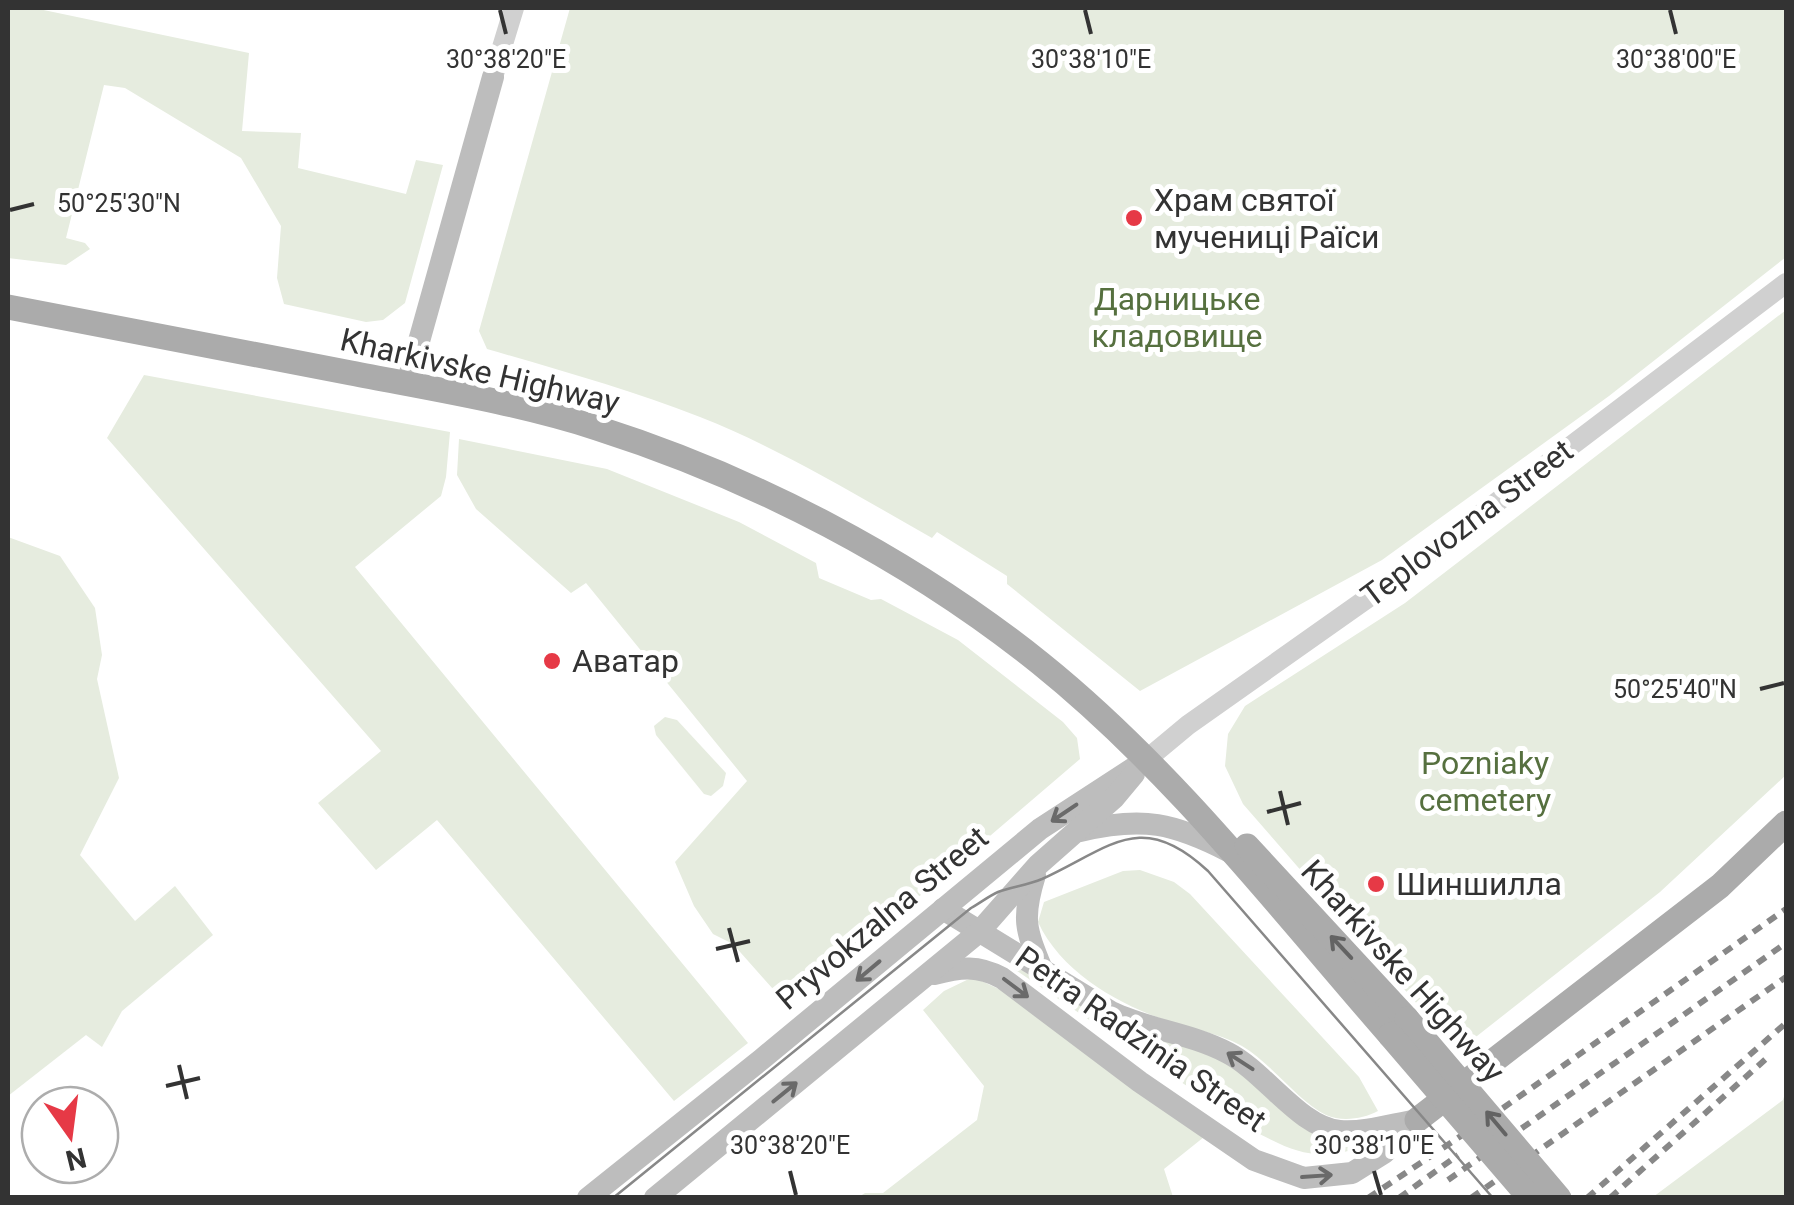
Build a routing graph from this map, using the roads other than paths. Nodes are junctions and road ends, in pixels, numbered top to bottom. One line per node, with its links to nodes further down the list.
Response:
1 (514, 8): 2 (street)
2 (493, 78): 5 (main road)
3 (1786, 284): 6 (street, Teplovozna Street)
4 (8, 307): 5 (main road, Kharkivske Highway)
5 (406, 384): 6 (main road, Kharkivske Highway)
6 (1146, 760): 8 (main road, Pryvokzalna Street); 9 (main road, Kharkivske Highway); 11 (main road, Pryvokzalna Street, one-way to 11); 15 (main road, Kharkivske Highway, one-way to 6)
7 (1786, 823): 16 (main road, Petra Radzinia Street)
8 (1077, 832): 9 (main road, Pryvokzalna Street); 10 (main road, Pryvokzalna Street)
9 (1230, 852): 15 (main road, Kharkivske Highway)
10 (1038, 864): 12 (main road, Pryvokzalna Street); 13 (main road, Petra Radzinia Street)
11 (943, 908): 12 (main road, Petra Radzinia Street); 17 (main road, Pryvokzalna Street, one-way to 17)
12 (979, 932): 13 (main road, Petra Radzinia Street); 14 (main road, Pryvokzalna Street)
13 (1043, 972): 16 (main road, Petra Radzinia Street, one-way to 13)
14 (926, 976): 16 (main road, Petra Radzinia Street, one-way to 16); 18 (main road, Pryvokzalna Street, one-way to 14)
15 (1398, 1027): 19 (main road, Kharkivske Highway, bridge); 20 (main road, Kharkivske Highway, one-way to 15, bridge)
16 (1417, 1120)
17 (588, 1198)
18 (656, 1198)
19 (1530, 1198)
20 (1558, 1198)

